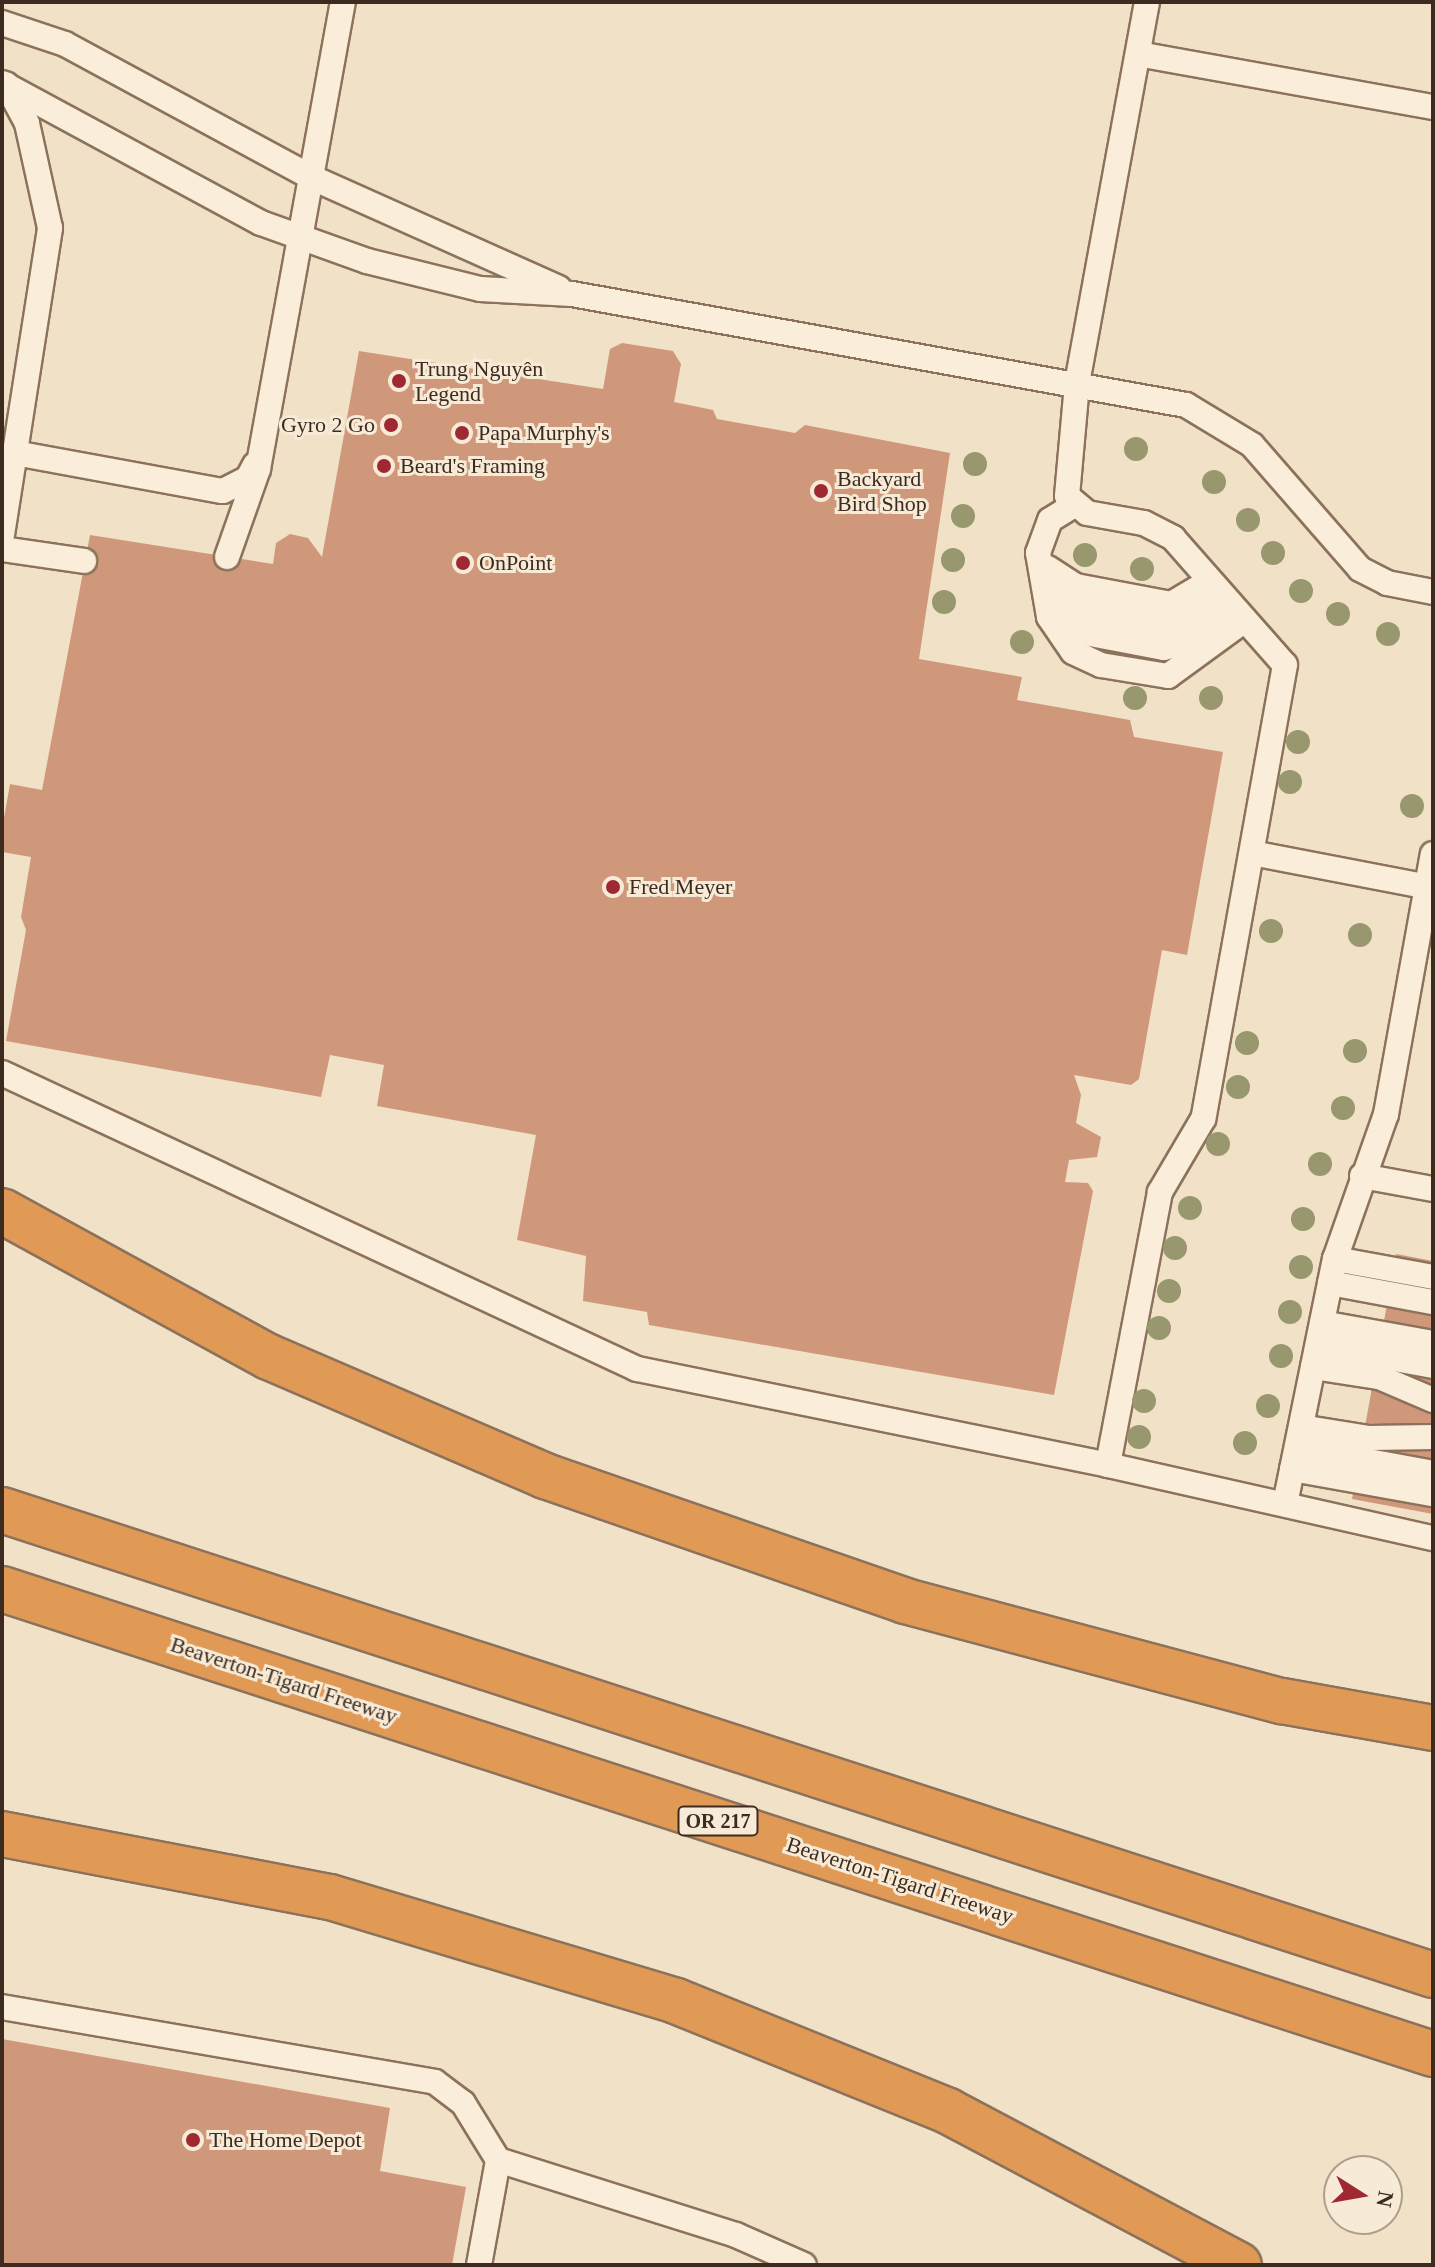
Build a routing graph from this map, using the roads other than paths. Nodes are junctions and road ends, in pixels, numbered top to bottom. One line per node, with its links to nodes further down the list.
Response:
1 (343, 2): 7 (lane)
2 (1147, 2): 4 (lane)
3 (2, 23): 7 (lane)
4 (1138, 54): 6 (lane); 10 (lane)
5 (4, 83): 8 (lane); 11 (lane)
6 (1433, 107)
7 (315, 179): 8 (lane); 9 (lane)
8 (301, 237): 9 (lane); 12 (lane)
9 (572, 294): 10 (lane)
10 (1077, 384): 13 (lane); 20 (lane)
11 (15, 453): 12 (lane); 14 (lane)
12 (261, 456): 17 (lane)
13 (1074, 505): 16 (lane); 21 (lane)
14 (2, 535)
15 (2, 549): 18 (lane)
16 (1038, 553): 19 (lane); 21 (lane)
17 (227, 557)
18 (84, 561)
19 (1043, 589): 21 (lane); 21 (lane)
20 (1433, 592)
21 (1226, 601): 22 (lane)
22 (1252, 853): 24 (lane); 39 (lane)
23 (1433, 854): 24 (lane)
24 (1430, 887): 26 (lane)
25 (2, 1073): 39 (lane)
26 (1362, 1176): 27 (lane); 29 (lane)
27 (1433, 1189)
28 (2, 1211): 46 (highway)
29 (1335, 1259): 30 (lane); 31 (lane)
30 (1433, 1277)
31 (1330, 1283): 32 (lane); 34 (lane)
32 (1433, 1302)
33 (1433, 1343): 34 (lane)
34 (1318, 1345): 35 (lane); 36 (lane); 38 (lane)
35 (1433, 1366)
36 (1433, 1400)
37 (1433, 1437): 38 (lane)
38 (1297, 1448): 40 (lane); 41 (lane); 42 (lane)
39 (1108, 1465): 42 (lane)
40 (1433, 1473)
41 (1433, 1494)
42 (1285, 1504): 44 (lane)
43 (2, 1510): 48 (highway)
44 (1433, 1538)
45 (2, 1589): 50 (highway, Beaverton-Tigard Freeway / OR 217)
46 (1433, 1728)
47 (2, 1834): 54 (highway)
48 (1433, 1975)
49 (2, 2007): 51 (lane)
50 (1433, 2054)
51 (498, 2160): 52 (lane); 53 (lane)
52 (479, 2265)
53 (804, 2265)
54 (1239, 2265)

